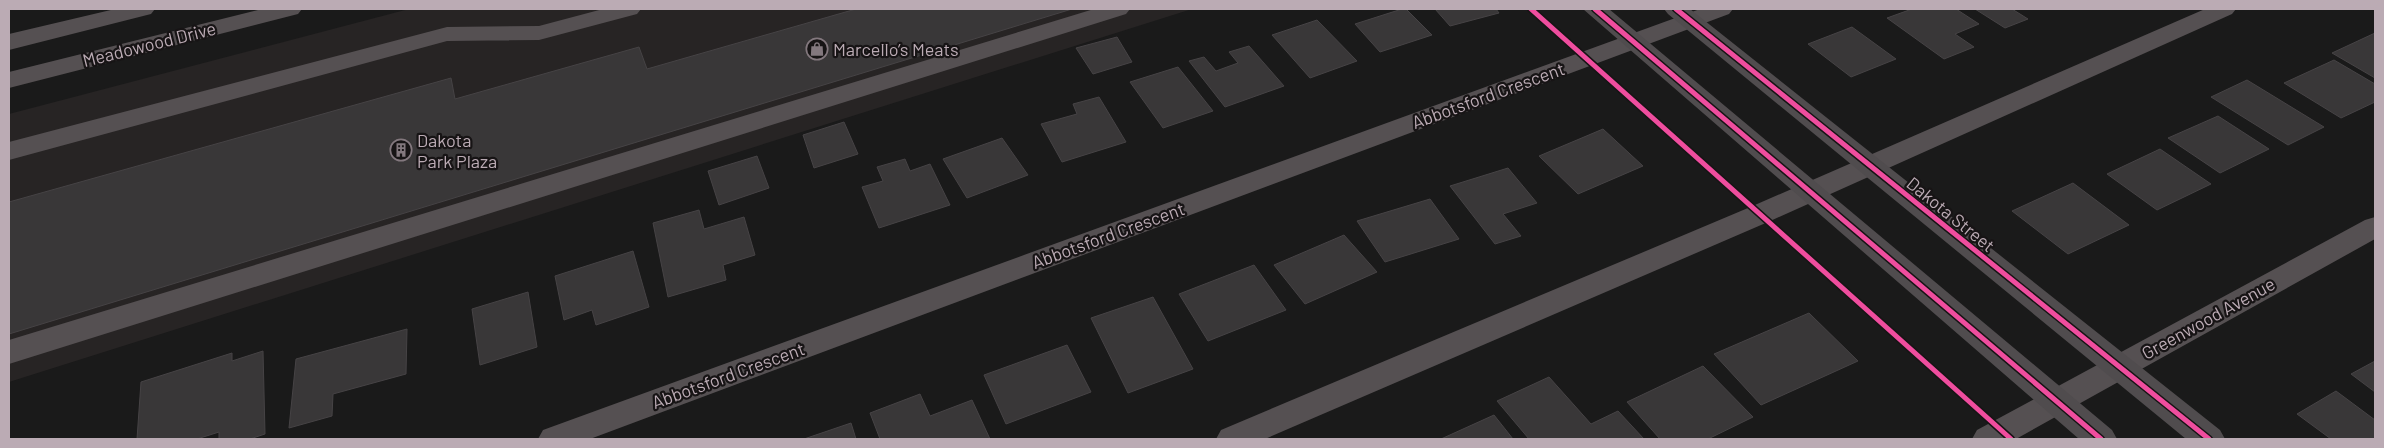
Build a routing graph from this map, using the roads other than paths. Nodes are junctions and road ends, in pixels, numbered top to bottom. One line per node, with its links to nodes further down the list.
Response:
1 (143, 9): 10 (street, Meadowood Drive)
2 (290, 9): 11 (street, Meadowood Drive)
3 (629, 9): 12 (street)
4 (1118, 9): 16 (street)
5 (1596, 9): 9 (main road)
6 (1721, 9): 8 (street, Abbotsford Crescent)
7 (2224, 9): 13 (street)
8 (1676, 20): 9 (street, Abbotsford Crescent); 13 (main road, Dakota Street)
9 (1634, 41): 14 (main road); 19 (street, Abbotsford Crescent)
10 (9, 42)
11 (9, 80)
12 (9, 151)
13 (1869, 166): 14 (street); 17 (main road, Dakota Street)
14 (1809, 192): 18 (main road); 20 (street)
15 (2375, 227): 17 (street, Greenwood Avenue)
16 (9, 352)
17 (2120, 367): 18 (street, Greenwood Avenue); 23 (main road, Dakota Street)
18 (2056, 402): 21 (street, Greenwood Avenue); 22 (main road)
19 (554, 439)
20 (1232, 439)
21 (1988, 439)
22 (2101, 439)
23 (2209, 439)

